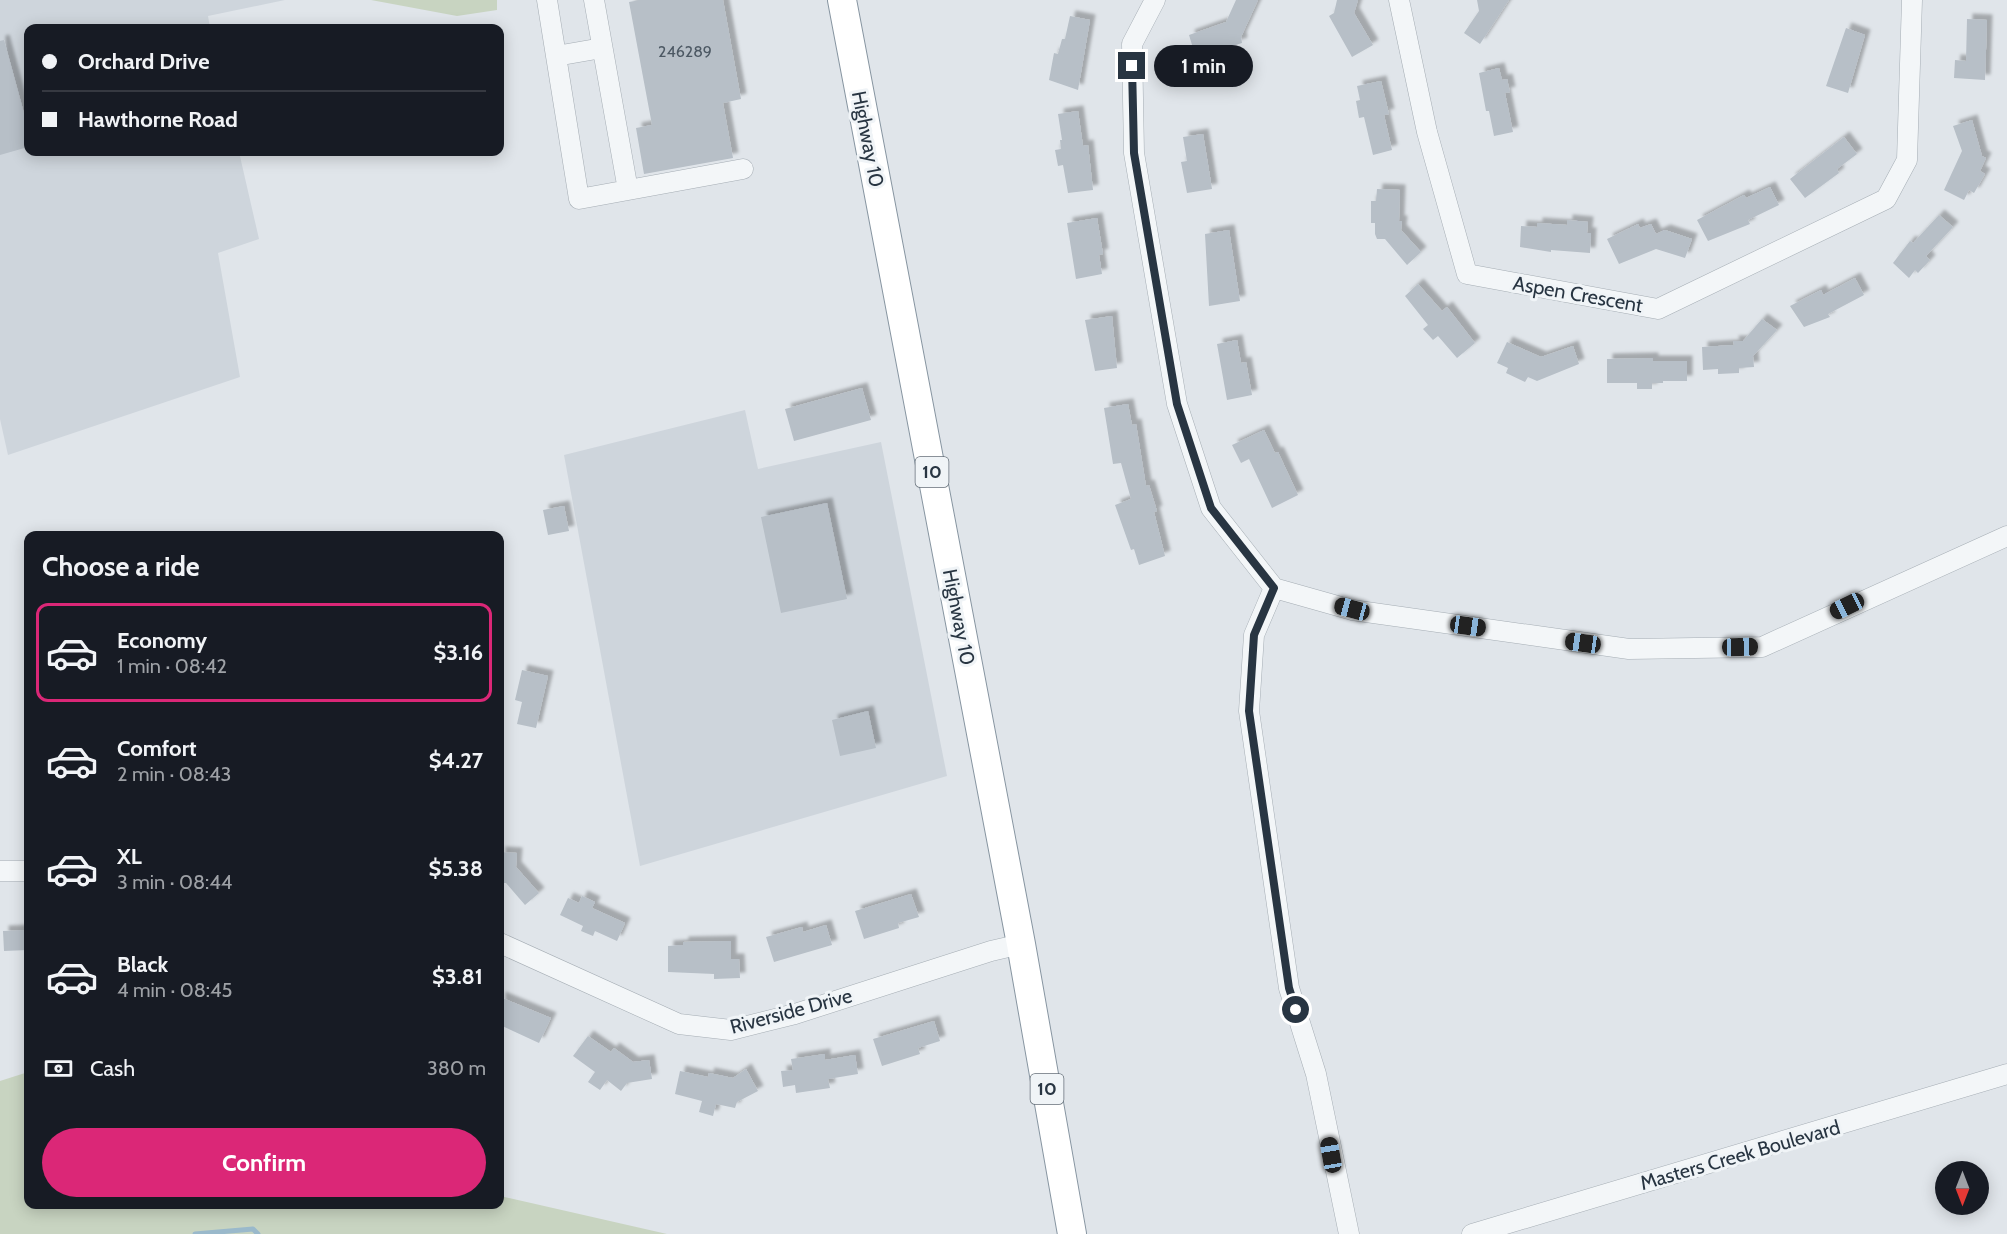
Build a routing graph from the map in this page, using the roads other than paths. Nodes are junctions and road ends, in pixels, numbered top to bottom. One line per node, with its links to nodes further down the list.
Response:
1 (547, 0): 8 (street)
2 (594, 0): 7 (street)
3 (842, 0): 15 (highway, Highway 10 / 10)
4 (1155, 0): 12 (street)
5 (1399, 0): 6 (street, Aspen Crescent)
6 (1912, 0)
7 (602, 48): 8 (street); 10 (street)
8 (556, 56): 10 (street)
9 (743, 169): 10 (street)
10 (628, 190)
11 (2007, 536): 12 (street)
12 (1274, 588): 19 (street)
13 (0, 871): 14 (street)
14 (24, 871)
15 (1022, 944): 16 (street, Riverside Drive); 18 (highway, Highway 10 / 10)
16 (504, 945)
17 (2007, 1074): 20 (street, Masters Creek Boulevard)
18 (1072, 1234)
19 (1349, 1234)
20 (1472, 1234)

